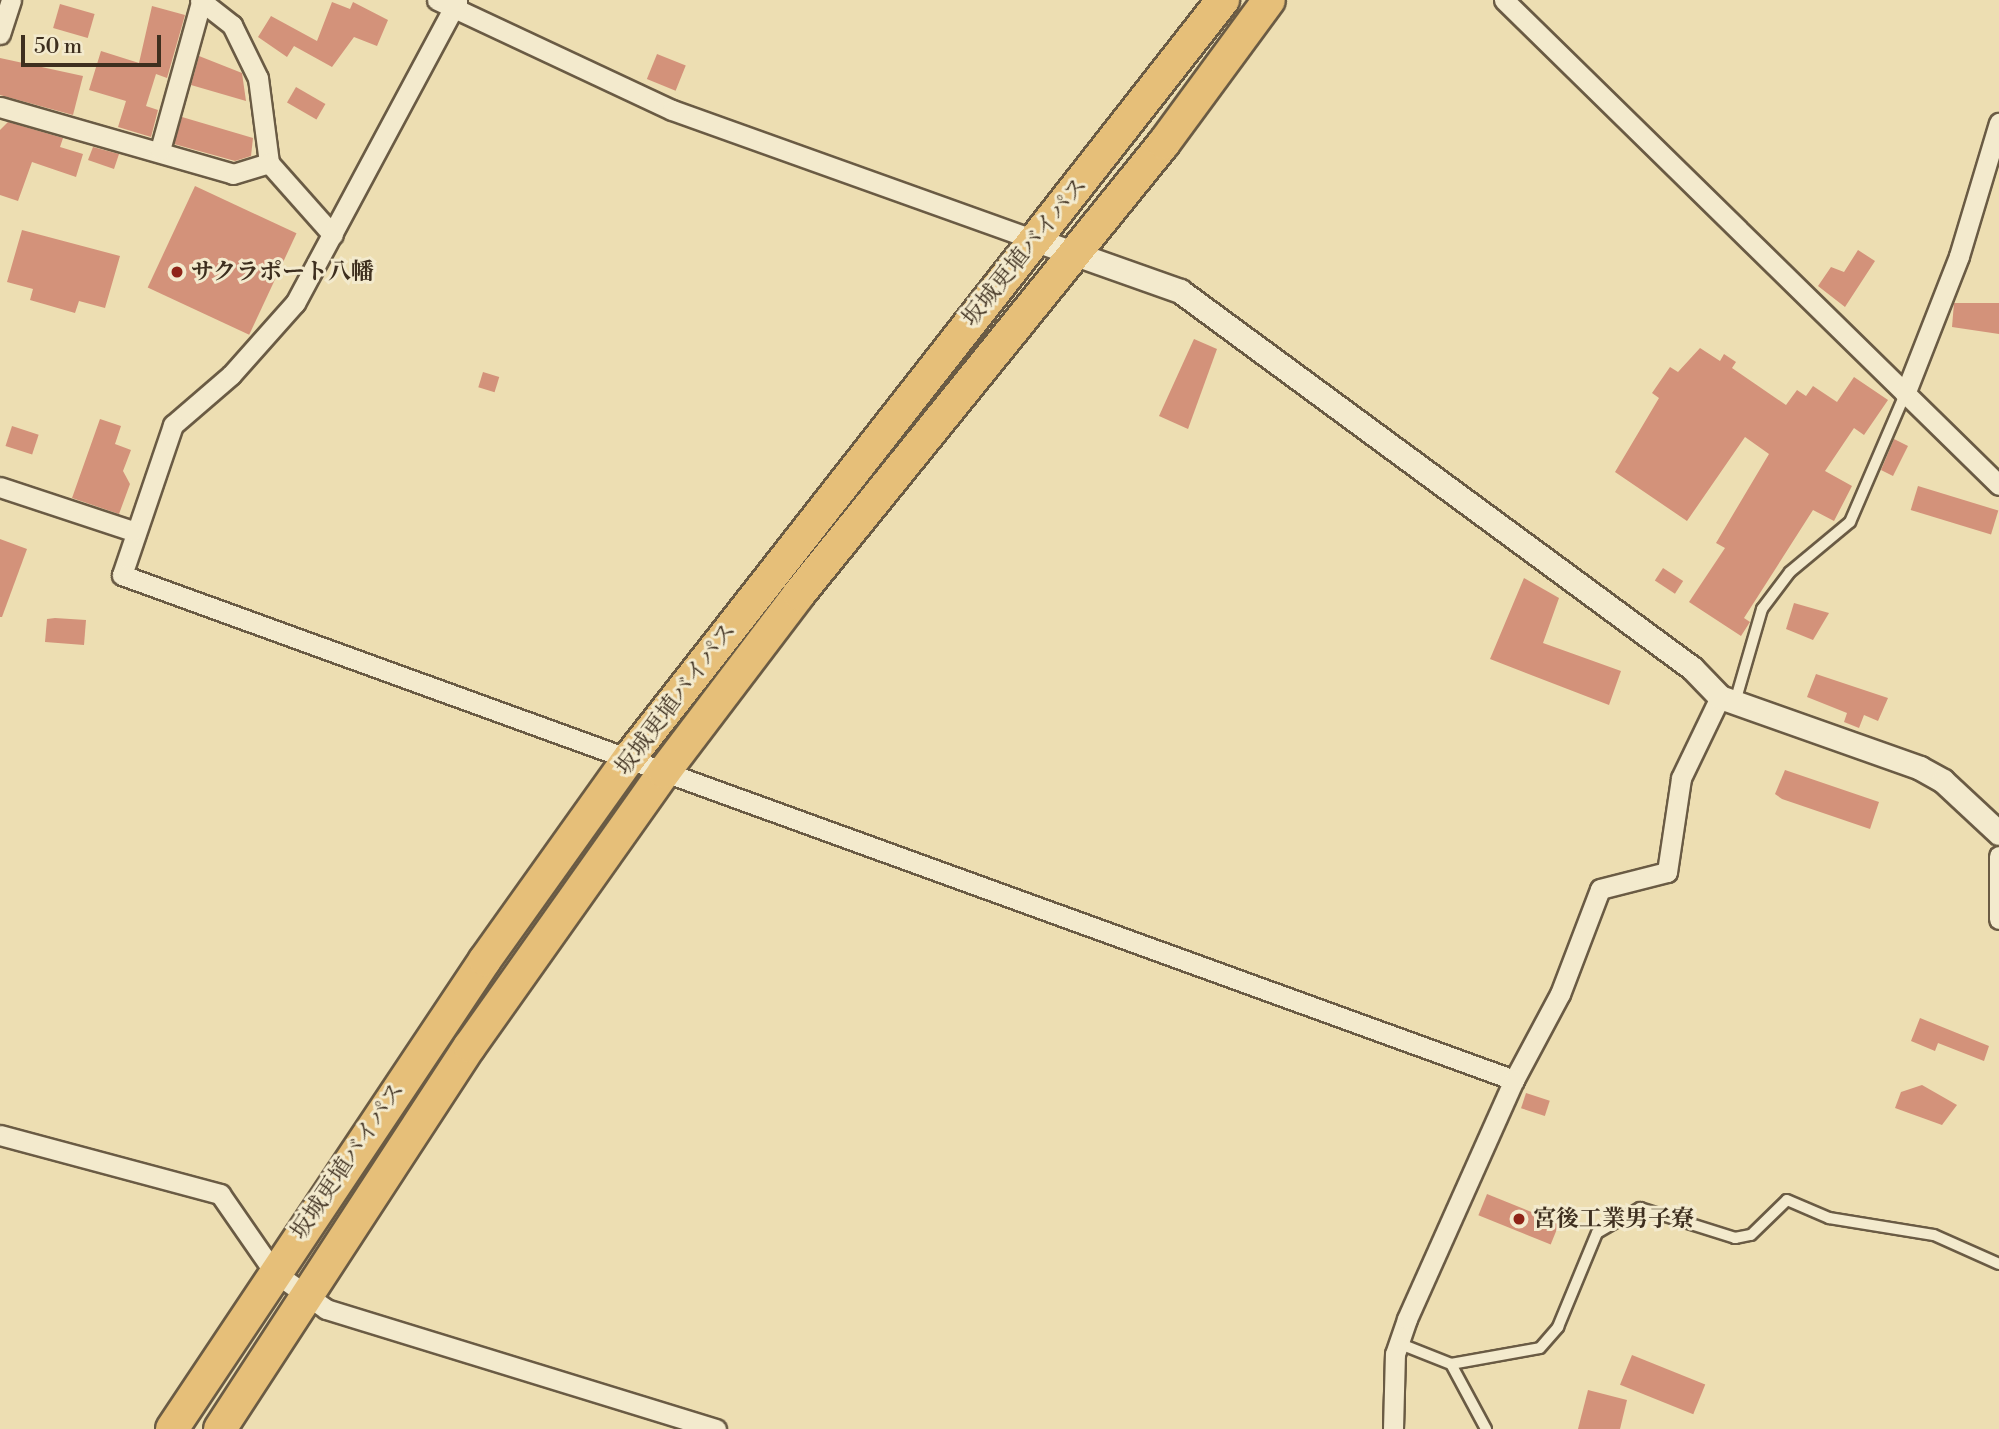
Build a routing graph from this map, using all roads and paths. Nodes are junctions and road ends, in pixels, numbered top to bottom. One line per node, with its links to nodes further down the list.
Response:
1 (11, 0): 7 (street)
2 (1223, 0): 13 (highway, 坂城更埴バイパス)
3 (1269, 0): 14 (highway, 坂城更埴バイパス)
4 (1504, 0): 15 (street)
5 (201, 1): 10 (street); 11 (street)
6 (449, 2): 12 (street); 13 (street)
7 (0, 34)
8 (0, 107): 10 (street)
9 (1999, 123): 15 (street)
10 (160, 150): 11 (street)
11 (269, 163): 12 (street)
12 (333, 235): 18 (street)
13 (1036, 240): 14 (street); 20 (highway, 坂城更埴バイパス)
14 (1073, 253): 19 (street); 21 (highway, 坂城更埴バイパス)
15 (1905, 394): 16 (street); 19 (lane)
16 (1999, 484)
17 (0, 487): 18 (street)
18 (133, 531): 20 (street)
19 (1727, 700): 22 (street); 25 (street)
20 (630, 757): 21 (street); 28 (highway, 坂城更埴バイパス)
21 (664, 772): 25 (street); 29 (highway, 坂城更埴バイパス)
22 (1999, 833)
23 (1999, 856): 24 (street)
24 (1999, 919)
25 (1514, 1080): 30 (street)
26 (0, 1135): 28 (street)
27 (1999, 1264): 31 (lane)
28 (274, 1272): 29 (street); 32 (highway, 坂城更埴バイパス)
29 (305, 1294): 33 (highway, 坂城更埴バイパス); 34 (street)
30 (1398, 1343): 31 (lane); 35 (street)
31 (1451, 1364): 36 (lane)
32 (172, 1429)
33 (220, 1429)
34 (716, 1429)
35 (1393, 1429)
36 (1486, 1429)

